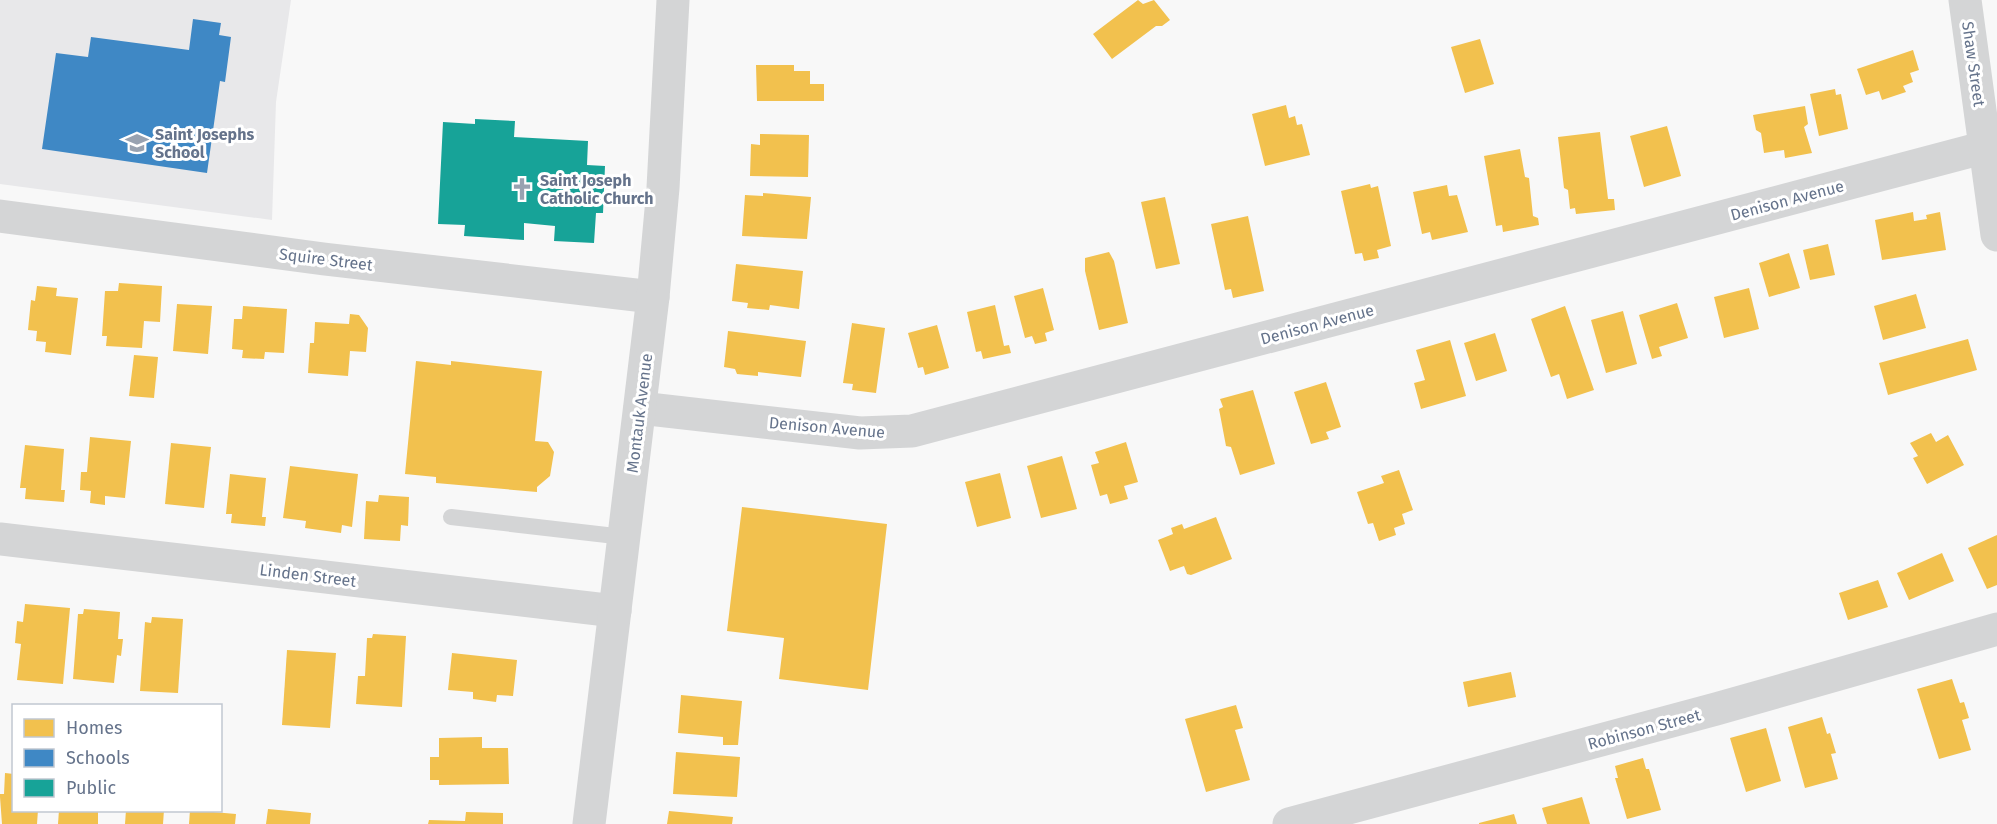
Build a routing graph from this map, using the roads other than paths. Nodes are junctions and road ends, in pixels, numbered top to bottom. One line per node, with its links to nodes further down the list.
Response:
1 (673, 0): 6 (street, Montauk Avenue)
2 (1965, 0): 3 (street, Shaw Street)
3 (1986, 147): 5 (street, Shaw Street); 7 (street, Denison Avenue)
4 (0, 216): 6 (street, Squire Street)
5 (1997, 235)
6 (653, 297): 7 (street, Montauk Avenue)
7 (640, 408): 9 (street, Montauk Avenue)
8 (451, 518): 9 (lane)
9 (624, 537): 11 (street, Montauk Avenue)
10 (0, 539): 11 (street, Linden Street)
11 (615, 611): 13 (street, Montauk Avenue)
12 (1997, 629): 14 (street, Robinson Street)
13 (589, 824)
14 (1289, 824)

